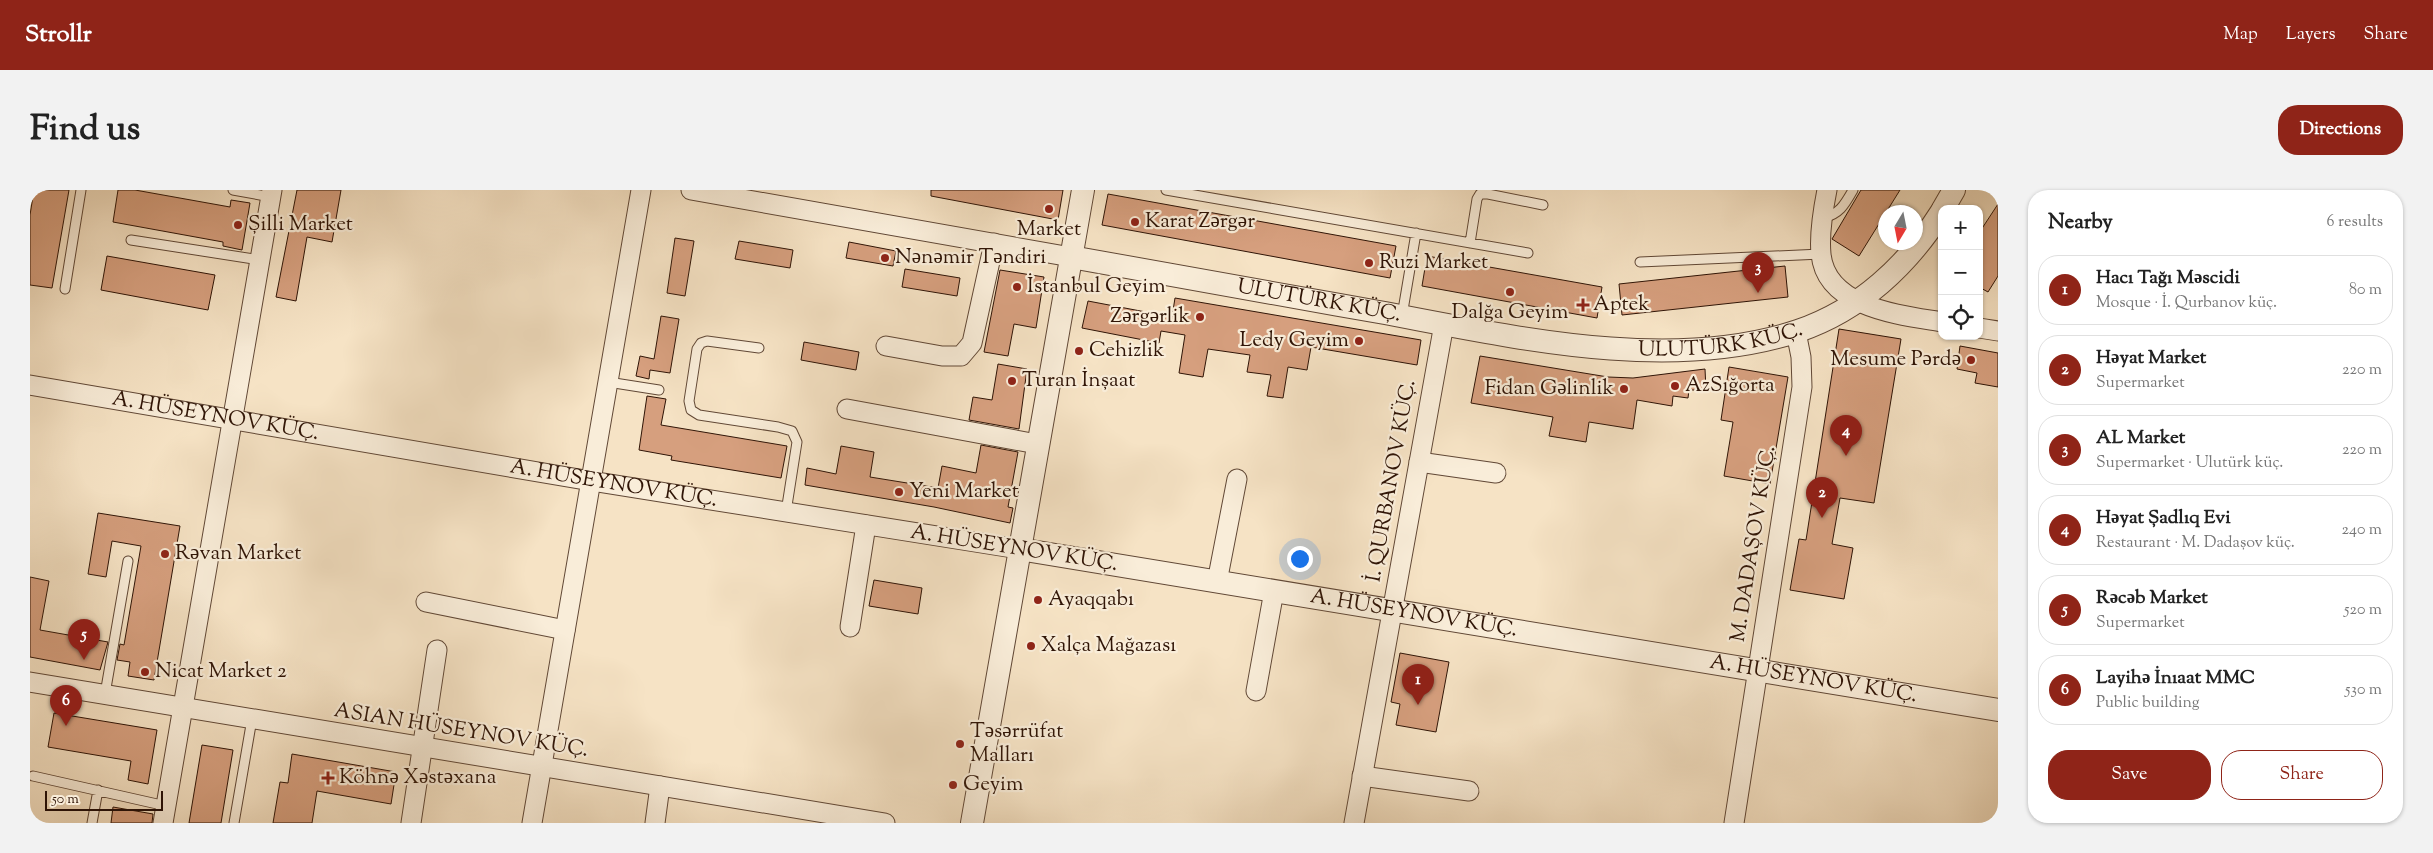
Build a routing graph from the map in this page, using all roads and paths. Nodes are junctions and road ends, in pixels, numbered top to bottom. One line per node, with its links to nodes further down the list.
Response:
1 (81, 190): 24 (lane)
2 (233, 190): 10 (lane)
3 (641, 190): 34 (street)
4 (691, 190): 18 (street, ULUTÜRK KÜÇ.)
5 (1083, 190): 21 (street)
6 (1166, 190): 15 (lane)
7 (1827, 190): 14 (street)
8 (1853, 190): 14 (lane)
9 (1954, 190): 12 (street, ULUTÜRK KÜÇ.)
10 (272, 193): 22 (street)
11 (1543, 205): 17 (lane)
12 (1945, 205)
13 (1938, 216): 25 (street, ULUTÜRK KÜÇ.)
14 (1823, 218): 20 (street)
15 (1416, 233): 17 (lane); 26 (lane)
16 (131, 240): 22 (lane)
17 (1470, 242): 19 (lane)
18 (994, 243): 21 (street, ULUTÜRK KÜÇ.); 32 (street)
19 (1528, 253)
20 (1821, 254): 23 (lane); 25 (street)
21 (1071, 257): 26 (street, ULUTÜRK KÜÇ.); 39 (street)
22 (260, 260): 38 (street)
23 (1640, 262)
24 (65, 289)
25 (1856, 301): 27 (street); 31 (street, ULUTÜRK KÜÇ.)
26 (1402, 316): 28 (street, ULUTÜRK KÜÇ.)
27 (1938, 321)
28 (1444, 324): 31 (street, ULUTÜRK KÜÇ.); 40 (street, İ. QURBANOV KÜÇ.)
29 (1983, 329): 30 (street)
30 (1998, 331)
31 (1796, 332): 55 (street, M. DADAŞOV KÜÇ.)
32 (886, 346)
33 (759, 348): 44 (lane)
34 (608, 382): 36 (lane); 43 (street)
35 (30, 385): 38 (street, A. HÜSEYNOV KÜÇ.)
36 (660, 390)
37 (846, 409): 39 (street)
38 (232, 420): 43 (street, A. HÜSEYNOV KÜÇ.); 59 (street)
39 (1037, 444): 46 (street)
40 (1418, 462): 41 (street); 51 (street, İ. QURBANOV KÜÇ.)
41 (1496, 473)
42 (1237, 479): 48 (street)
43 (591, 480): 44 (street, A. HÜSEYNOV KÜÇ.); 53 (street)
44 (786, 512): 45 (street, A. HÜSEYNOV KÜÇ.)
45 (866, 524): 46 (street, A. HÜSEYNOV KÜÇ.); 52 (street)
46 (1019, 549): 48 (street, A. HÜSEYNOV KÜÇ.); 76 (street)
47 (128, 561): 58 (lane)
48 (1217, 582): 49 (street, A. HÜSEYNOV KÜÇ.)
49 (1274, 591): 51 (street, A. HÜSEYNOV KÜÇ.); 57 (street)
50 (426, 602): 53 (street)
51 (1391, 610): 55 (street, A. HÜSEYNOV KÜÇ.); 65 (street, İ. QURBANOV KÜÇ.)
52 (850, 627)
53 (565, 630): 63 (street)
54 (437, 650): 62 (street)
55 (1758, 671): 60 (street, A. HÜSEYNOV KÜÇ.); 78 (street, M. DADAŞOV KÜÇ.)
56 (30, 682): 58 (street, ASIAN HÜSEYNOV KÜÇ.)
57 (1256, 691)
58 (105, 694): 59 (street, ASIAN HÜSEYNOV KÜÇ.)
59 (183, 708): 61 (street, ASIAN HÜSEYNOV KÜÇ.); 69 (street)
60 (1998, 710)
61 (252, 719): 62 (street, ASIAN HÜSEYNOV KÜÇ.); 71 (lane)
62 (423, 748): 63 (street, ASIAN HÜSEYNOV KÜÇ.); 72 (street)
63 (541, 767): 66 (street, ASIAN HÜSEYNOV KÜÇ.); 73 (street)
64 (34, 776): 67 (lane)
65 (1362, 776): 68 (street); 77 (street, İ. QURBANOV KÜÇ.)
66 (660, 786): 74 (street); 75 (street, ASIAN HÜSEYNOV KÜÇ.)
67 (98, 790): 69 (lane); 70 (lane)
68 (1469, 791)
69 (164, 814)
70 (92, 823)
71 (234, 823)
72 (411, 823)
73 (532, 823)
74 (655, 823)
75 (885, 823)
76 (972, 823)
77 (1354, 823)
78 (1734, 823)

